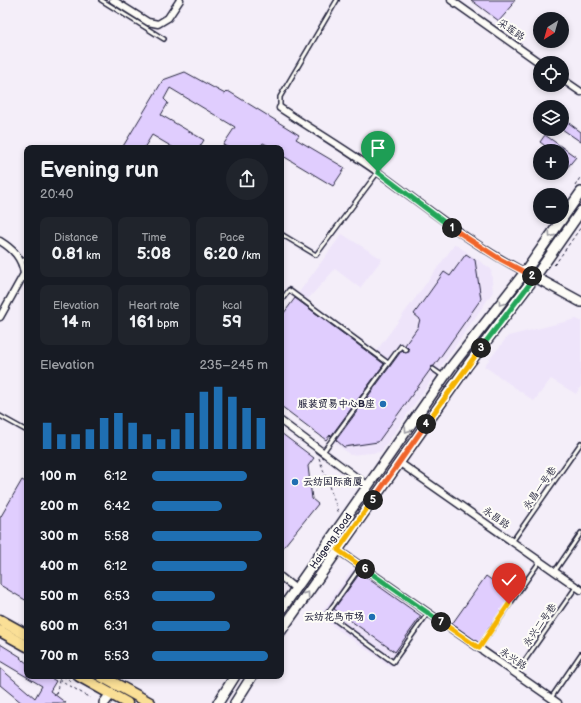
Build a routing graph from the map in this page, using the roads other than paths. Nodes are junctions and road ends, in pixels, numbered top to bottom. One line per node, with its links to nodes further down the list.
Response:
1 (101, 0): 6 (lane)
2 (113, 0): 3 (street)
3 (180, 0)
4 (337, 0): 10 (lane)
5 (452, 0): 7 (street, 采莲路)
6 (164, 39)
7 (533, 58)
8 (569, 84): 9 (street)
9 (581, 92)
10 (280, 108): 11 (street)
11 (378, 172): 14 (lane); 17 (street)
12 (581, 192): 17 (main road, Haigeng Road, one-way to 17)
13 (581, 210): 18 (main road, Haigeng Road)
14 (284, 236)
15 (0, 241): 16 (street)
16 (24, 260): 21 (street)
17 (525, 272): 18 (street); 25 (main road, Haigeng Road, one-way to 25)
18 (535, 277): 20 (main road); 31 (main road, Haigeng Road)
19 (284, 297): 23 (lane)
20 (581, 302)
21 (0, 317)
22 (406, 350): 23 (lane)
23 (388, 363): 30 (lane)
24 (433, 369): 25 (lane)
25 (444, 377): 32 (main road, Haigeng Road, one-way to 32)
26 (0, 416): 28 (lane)
27 (284, 423): 30 (street)
28 (24, 429)
29 (581, 442): 34 (lane, 永昌一号巷)
30 (322, 452): 32 (street)
31 (400, 462): 34 (street, 永昌路); 35 (main road, Haigeng Road)
32 (368, 486): 41 (main road, Haigeng Road)
33 (581, 533): 38 (lane)
34 (512, 542): 36 (street, 永昌路)
35 (338, 550): 37 (street, 永兴路); 45 (main road, Haigeng Road, one-way to 35)
36 (540, 561): 38 (street, 永昌路); 49 (lane)
37 (361, 566): 43 (street, 永兴路); 43 (lane)
38 (554, 571): 40 (street, 永昌路)
39 (284, 579): 41 (street)
40 (579, 588): 51 (lane, 永兴二号巷)
41 (296, 589): 42 (main road, Haigeng Road)
42 (284, 606)
43 (428, 613): 49 (street, 永兴路)
44 (0, 620): 47 (main road)
45 (284, 627)
46 (0, 631): 48 (main road)
47 (24, 633)
48 (24, 644)
49 (479, 648): 51 (street, 永兴路)
50 (581, 654): 57 (lane)
51 (516, 674): 57 (street, 永兴路)
52 (85, 679): 56 (main road)
53 (106, 679): 60 (main road)
54 (233, 679): 61 (main road)
55 (250, 679): 62 (main road)
56 (111, 694): 58 (main road); 59 (main road)
57 (551, 698): 63 (street, 永兴路)
58 (104, 703)
59 (127, 703)
60 (150, 703)
61 (218, 703)
62 (235, 703)
63 (558, 703)

